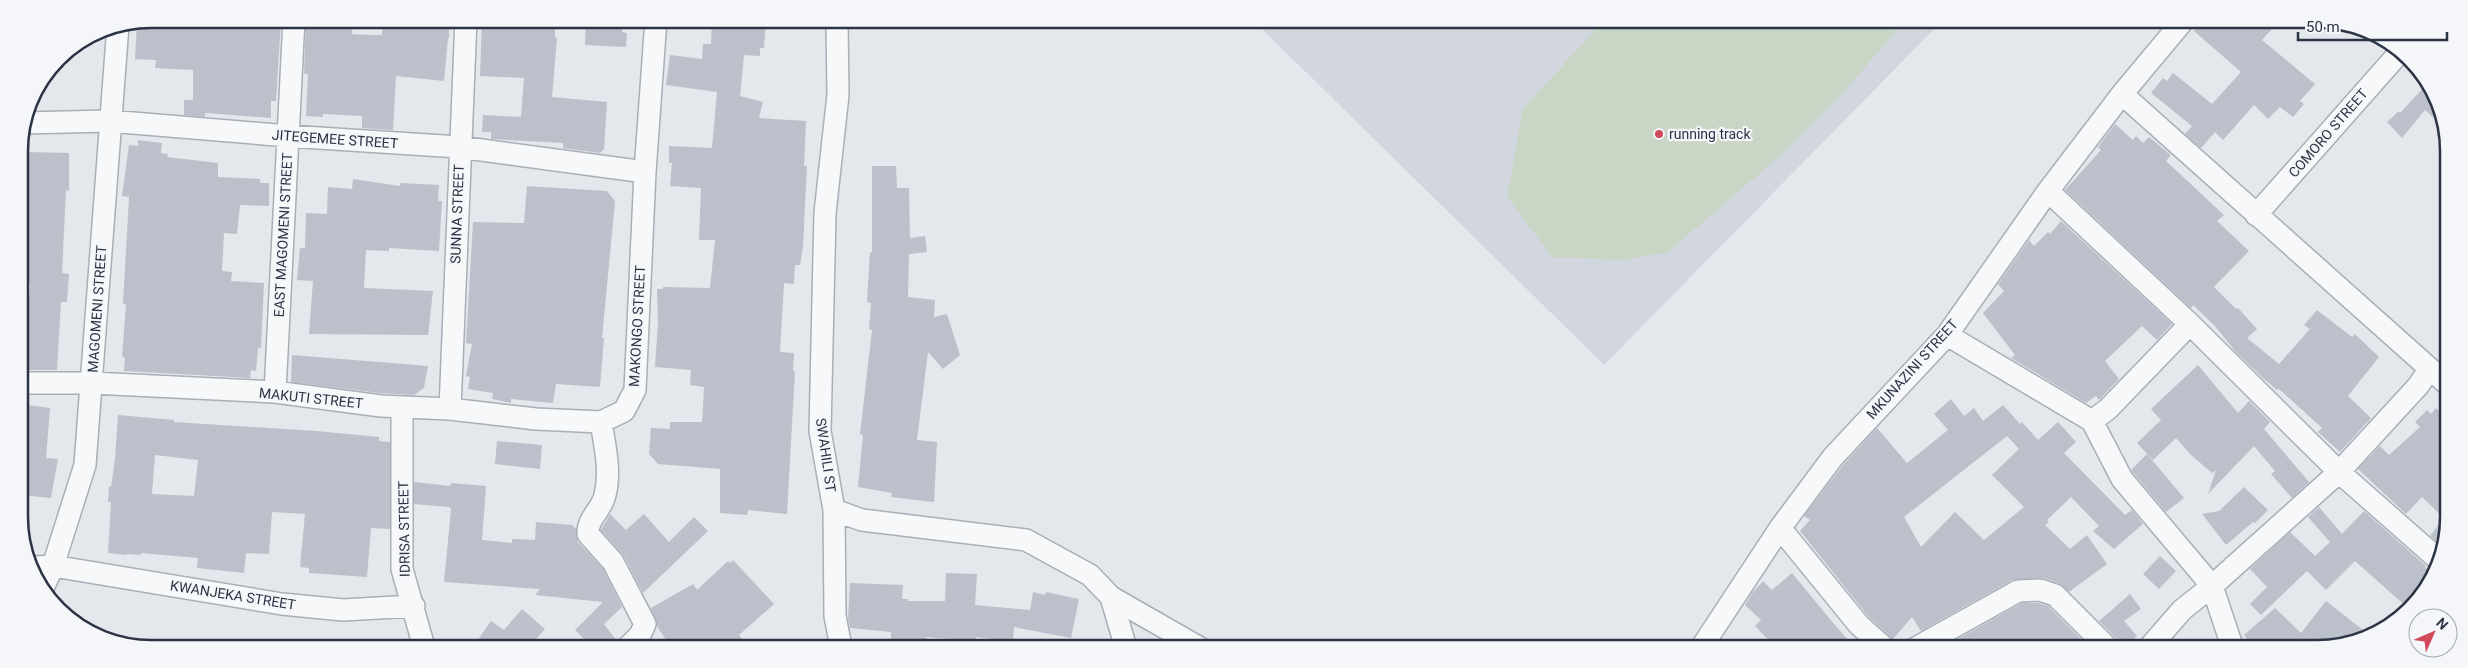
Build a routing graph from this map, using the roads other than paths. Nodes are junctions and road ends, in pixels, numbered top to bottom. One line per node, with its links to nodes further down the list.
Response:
1 (294, 28): 11 (street, EAST MAGOMENI STREET)
2 (466, 28): 12 (street, SUNNA STREET)
3 (655, 28): 13 (street, MAKONGO STREET)
4 (837, 28): 28 (street, SWAHILI ST)
5 (2177, 28): 8 (street, MKUNAZINI STREET)
6 (117, 32): 9 (street, MAGOMENI STREET)
7 (2397, 56): 15 (street, COMORO STREET)
8 (2122, 94): 14 (street, MKUNAZINI STREET); 15 (street)
9 (110, 121): 10 (street, JITEGEMEE STREET); 11 (street, JITEGEMEE STREET); 21 (street, MAGOMENI STREET)
10 (31, 123)
11 (288, 136): 12 (street, JITEGEMEE STREET); 22 (street, EAST MAGOMENI STREET)
12 (459, 147): 13 (street, JITEGEMEE STREET); 24 (street, SUNNA STREET)
13 (645, 172): 26 (street, MAKONGO STREET)
14 (2048, 191): 16 (street); 17 (street, MKUNAZINI STREET)
15 (2256, 215): 18 (street)
16 (2190, 324): 25 (street); 27 (street)
17 (1947, 335): 25 (street); 29 (street, MKUNAZINI STREET)
18 (2429, 370): 19 (street); 27 (street)
19 (2440, 379)
20 (28, 383): 21 (street, MAKUTI STREET)
21 (92, 383): 22 (street, MAKUTI STREET); 31 (street, MAGOMENI STREET)
22 (275, 392): 23 (street, MAKUTI STREET)
23 (402, 408): 24 (street, MAKUTI STREET); 34 (street, IDRISA STREET)
24 (450, 409): 26 (street, MAKUTI STREET)
25 (2092, 421): 32 (street)
26 (601, 422): 36 (street)
27 (2339, 472): 30 (street); 32 (street)
28 (834, 510): 33 (street, SWAHILI ST); 37 (street)
29 (1780, 528): 40 (street, MKUNAZINI STREET); 41 (street)
30 (2434, 556)
31 (44, 567): 34 (street, KWANJEKA STREET)
32 (2212, 586): 44 (street); 45 (street)
33 (1111, 597): 38 (street, SWAHILI ST); 39 (street)
34 (414, 606): 35 (street, IDRISA STREET)
35 (422, 640)
36 (635, 640)
37 (839, 640)
38 (1124, 640)
39 (1186, 640)
40 (1706, 640)
41 (1877, 640)
42 (1929, 640): 43 (street)
43 (2100, 640)
44 (2156, 640)
45 (2230, 640)

